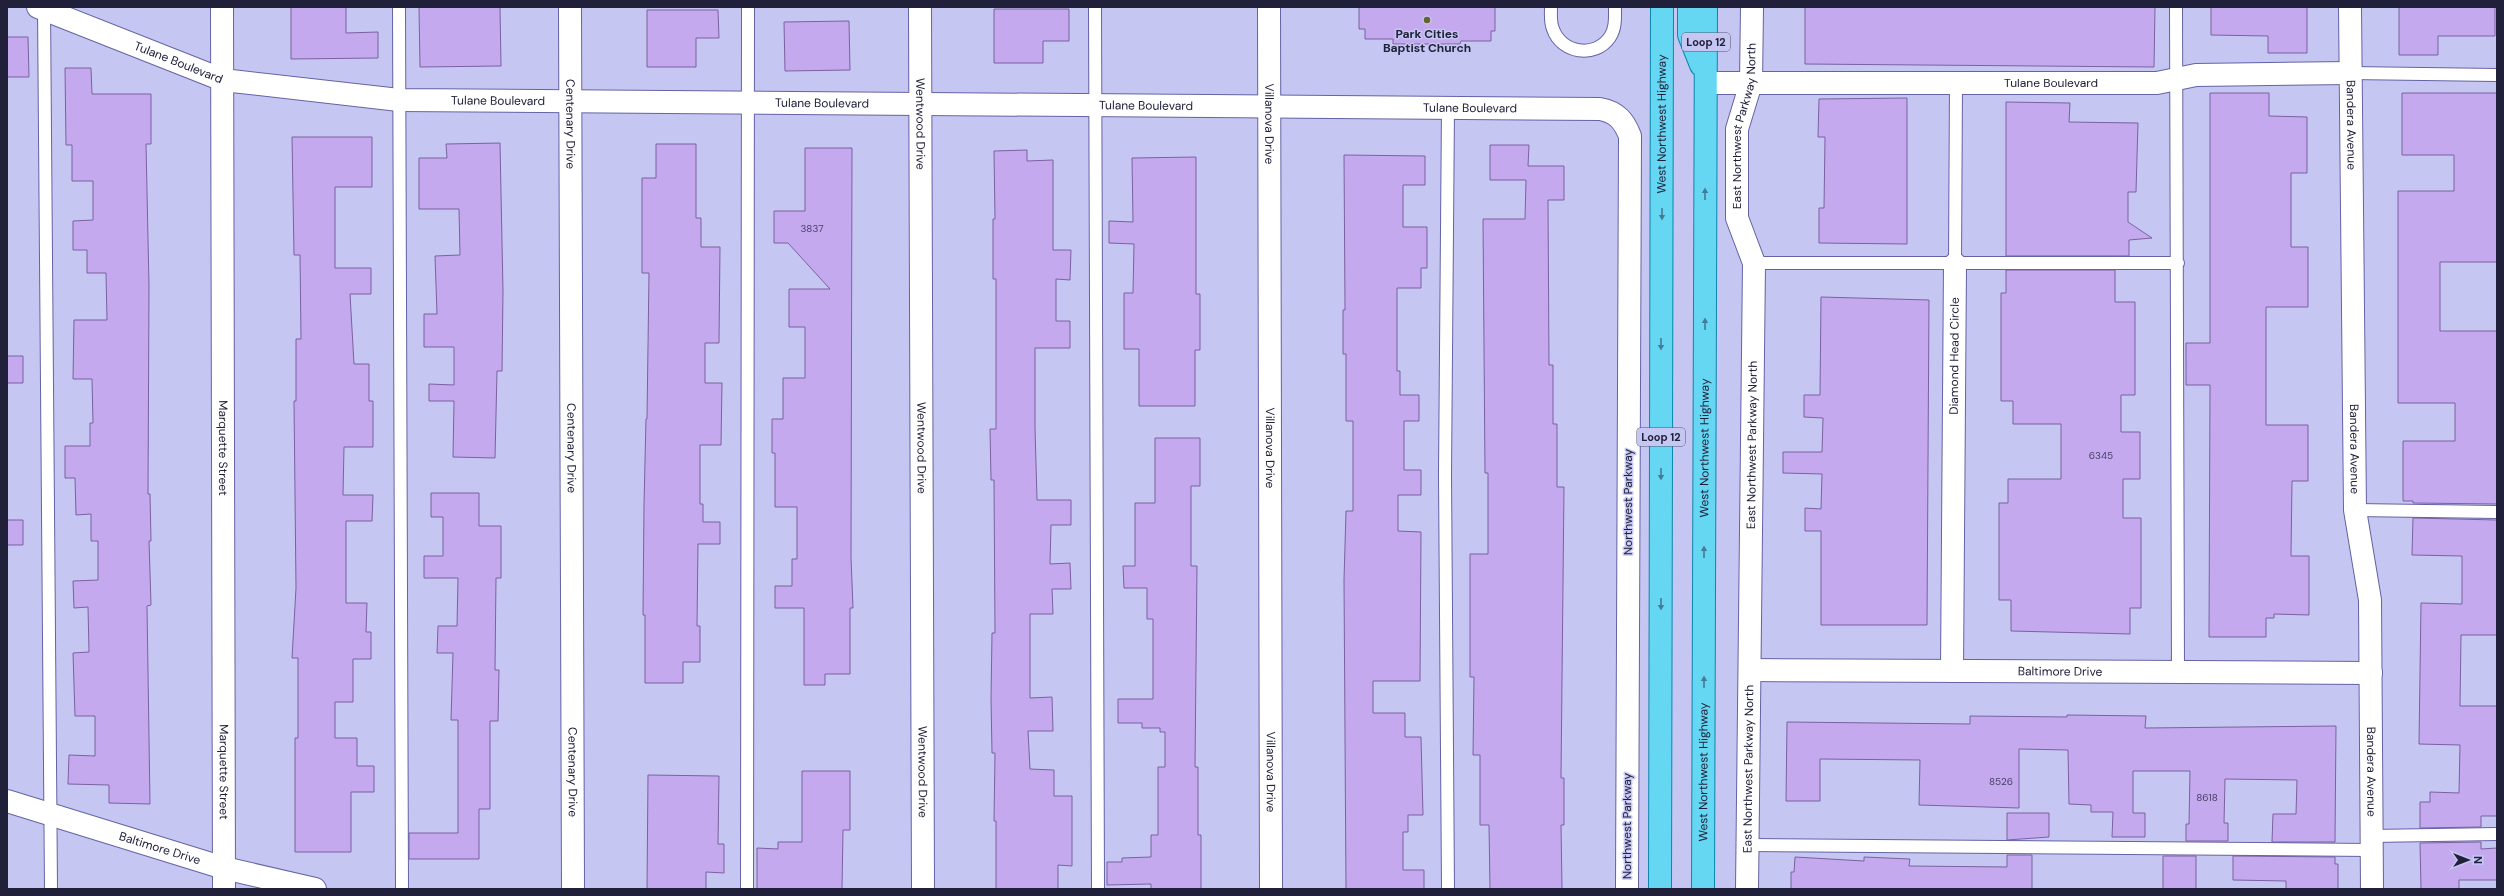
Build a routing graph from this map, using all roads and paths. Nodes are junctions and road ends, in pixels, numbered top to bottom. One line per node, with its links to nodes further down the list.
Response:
1 (222, 7): 19 (street, Marquette Street)
2 (399, 7): 24 (lane)
3 (570, 7): 25 (street, Centenary Drive)
4 (748, 7): 26 (lane)
5 (920, 7): 27 (street, Wentwood Drive)
6 (1095, 7): 28 (lane)
7 (1269, 7): 29 (street, Villanova Drive)
8 (1551, 7): 9 (lane)
9 (1615, 7)
10 (1662, 7): 57 (main road, West Northwest Highway / Loop 12, one-way to 57)
11 (1689, 7): 20 (main road)
12 (1706, 7): 20 (main road, West Northwest Highway / Loop 12)
13 (1752, 7): 23 (street, East Northwest Parkway North)
14 (2176, 7): 21 (lane)
15 (2350, 7): 17 (street, Bandera Avenue)
16 (42, 8): 19 (street, Tulane Boulevard); 42 (lane)
17 (2350, 73): 18 (lane); 21 (street, Tulane Boulevard); 35 (street, Bandera Avenue)
18 (2497, 75)
19 (223, 80): 24 (street, Tulane Boulevard); 46 (street, Marquette Street)
20 (1706, 80): 23 (street, Tulane Boulevard); 58 (main road, West Northwest Highway / Loop 12, one-way to 20)
21 (2176, 80): 22 (street, Tulane Boulevard); 33 (lane)
22 (1956, 82): 23 (street, Tulane Boulevard); 34 (lane)
23 (1751, 83): 32 (street, East Northwest Parkway North)
24 (399, 100): 25 (street, Tulane Boulevard); 49 (lane)
25 (571, 101): 26 (street, Tulane Boulevard); 50 (street, Centenary Drive)
26 (749, 102): 27 (street, Tulane Boulevard); 51 (lane)
27 (920, 103): 28 (street, Tulane Boulevard); 52 (street, Wentwood Drive)
28 (1095, 105): 29 (street, Tulane Boulevard); 53 (lane)
29 (1269, 107): 30 (street, Tulane Boulevard); 54 (street, Villanova Drive)
30 (1448, 108): 31 (street, Tulane Boulevard); 55 (lane)
31 (1620, 117): 56 (street, Northwest Parkway)
32 (1754, 263): 34 (lane); 37 (street, East Northwest Parkway North)
33 (2178, 263): 34 (lane); 39 (lane)
34 (1955, 264): 38 (street, Diamond Head Circle)
35 (2355, 510): 36 (lane); 40 (street, Bandera Avenue)
36 (2497, 512)
37 (1750, 670): 38 (street, Baltimore Drive); 45 (street, East Northwest Parkway North)
38 (1952, 671): 39 (street, Baltimore Drive)
39 (2178, 672): 40 (street, Baltimore Drive)
40 (2371, 673): 44 (street, Bandera Avenue)
41 (7, 801): 42 (street, Baltimore Drive)
42 (51, 815): 46 (street, Baltimore Drive); 47 (lane)
43 (2497, 834): 44 (lane)
44 (2371, 843): 45 (lane); 60 (street, Bandera Avenue)
45 (1748, 845): 59 (street, East Northwest Parkway North)
46 (224, 878): 48 (street, Baltimore Drive)
47 (51, 889)
48 (315, 889)
49 (402, 889)
50 (573, 889)
51 (747, 889)
52 (923, 889)
53 (1098, 889)
54 (1271, 889)
55 (1448, 889)
56 (1627, 889)
57 (1660, 889)
58 (1703, 889)
59 (1747, 889)
60 (2372, 889)

